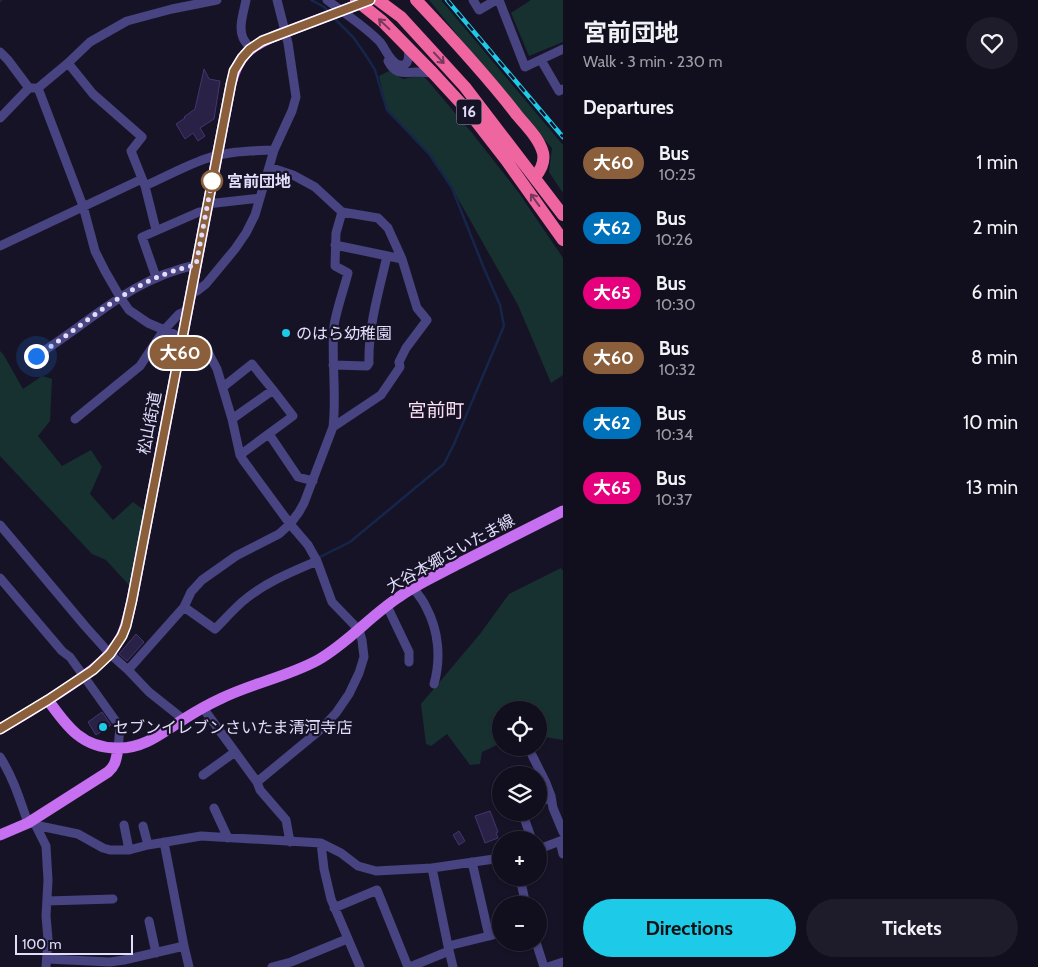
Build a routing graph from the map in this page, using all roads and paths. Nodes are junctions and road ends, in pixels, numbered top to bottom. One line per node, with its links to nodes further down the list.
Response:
1 (217, 0): 17 (street)
2 (246, 0): 12 (street)
3 (277, 0): 23 (street)
4 (327, 0): 13 (street)
5 (356, 0): 11 (highway, 16, one-way to 5)
6 (370, 0): 12 (main road, 松山街道, bridge)
7 (378, 0): 25 (highway, 16, one-way to 25)
8 (416, 0): 22 (highway)
9 (473, 0): 10 (street)
10 (497, 0): 16 (street)
11 (408, 48): 13 (street); 18 (highway, 16)
12 (250, 49): 24 (main road, 松山街道)
13 (386, 51): 18 (street)
14 (0, 52): 19 (street)
15 (562, 53): 16 (street)
16 (541, 60): 20 (street)
17 (68, 63): 19 (street); 28 (street)
18 (433, 73): 35 (highway, 16, one-way to 18)
19 (33, 88): 21 (street); 30 (street)
20 (563, 89)
21 (0, 118)
22 (536, 138): 25 (highway); 27 (highway)
23 (274, 150): 24 (street); 26 (street)
24 (217, 156): 28 (street); 31 (main road, 松山街道)
25 (526, 166): 27 (highway, 16)
26 (269, 167): 29 (street); 32 (street)
27 (535, 177): 33 (highway, 16)
28 (144, 183): 30 (street); 34 (street)
29 (260, 198): 31 (street); 42 (street)
30 (83, 206): 37 (street); 43 (street)
31 (206, 208): 34 (street); 40 (main road, 松山街道)
32 (342, 212): 36 (street); 39 (street)
33 (563, 216)
34 (156, 230): 41 (street)
35 (563, 240)
36 (335, 245): 38 (street); 48 (street)
37 (0, 246)
38 (387, 256): 39 (street); 48 (street)
39 (402, 259): 53 (street)
40 (196, 265): 41 (street); 42 (main road, 松山街道)
41 (156, 277): 43 (street)
42 (191, 294): 44 (main road, 松山街道)
43 (120, 297): 45 (street); 47 (street)
44 (188, 310): 45 (street); 46 (main road, 松山街道)
45 (164, 330): 46 (street); 51 (street)
46 (183, 338): 49 (street); 66 (main road, 松山街道)
47 (36, 356)
48 (333, 365): 53 (street)
49 (223, 387): 50 (street); 52 (street)
50 (273, 390): 52 (street); 54 (street)
51 (74, 419)
52 (232, 419): 55 (street)
53 (333, 427): 56 (street)
54 (269, 434): 55 (street); 56 (street)
55 (240, 455): 58 (street)
56 (313, 481): 58 (street)
57 (563, 511): 62 (main road, 大谷本郷さいたま線)
58 (290, 524): 60 (street); 64 (street)
59 (0, 525): 66 (street)
60 (316, 561): 64 (street); 65 (street)
61 (0, 578): 69 (street)
62 (413, 588): 63 (main road, 大谷本郷さいたま線); 70 (street)
63 (387, 606): 65 (main road, 大谷本郷さいたま線); 67 (street)
64 (184, 607): 68 (street)
65 (359, 630): 72 (main road, 大谷本郷さいたま線); 80 (street)
66 (110, 654): 68 (street); 69 (main road, 松山街道)
67 (409, 662)
68 (128, 670): 73 (street)
69 (84, 676): 71 (main road, 松山街道); 75 (street)
70 (434, 684)
71 (48, 700): 74 (main road, 松山街道); 75 (main road, 大谷本郷さいたま線)
72 (203, 708): 73 (main road, 大谷本郷さいたま線); 76 (street)
73 (183, 719): 75 (main road, 大谷本郷さいたま線)
74 (0, 729)
75 (118, 749): 84 (main road)
76 (235, 752): 79 (street); 80 (street)
77 (0, 756): 84 (street)
78 (532, 756): 81 (street)
79 (203, 775)
80 (257, 782): 91 (street)
81 (551, 796): 82 (street); 89 (street)
82 (547, 798)
83 (214, 808): 88 (street)
84 (32, 822): 87 (main road); 95 (street); 101 (street)
85 (124, 826): 95 (street)
86 (143, 826): 93 (street)
87 (0, 835)
88 (228, 838): 90 (street); 91 (street)
89 (562, 838): 94 (street); 96 (street)
90 (164, 842): 93 (street); 107 (street)
91 (290, 842): 92 (street)
92 (321, 843): 99 (street); 102 (street)
93 (148, 845): 95 (street)
94 (547, 845)
95 (129, 850)
96 (563, 854)
97 (492, 859): 98 (street)
98 (472, 862): 99 (street); 104 (street)
99 (432, 868): 108 (street)
100 (114, 899): 101 (street)
101 (47, 902): 112 (street)
102 (334, 908): 106 (street); 116 (street)
103 (149, 921): 110 (street)
104 (489, 936): 105 (street); 108 (street)
105 (492, 936)
106 (347, 939): 113 (street); 115 (street)
107 (184, 946): 110 (street); 114 (street)
108 (448, 949): 116 (street); 117 (street)
109 (539, 951): 118 (street)
110 (156, 953): 112 (street)
111 (563, 962): 119 (street)
112 (47, 963)
113 (357, 966)
114 (189, 967)
115 (272, 967)
116 (409, 967)
117 (453, 967)
118 (544, 967)
119 (548, 967)

